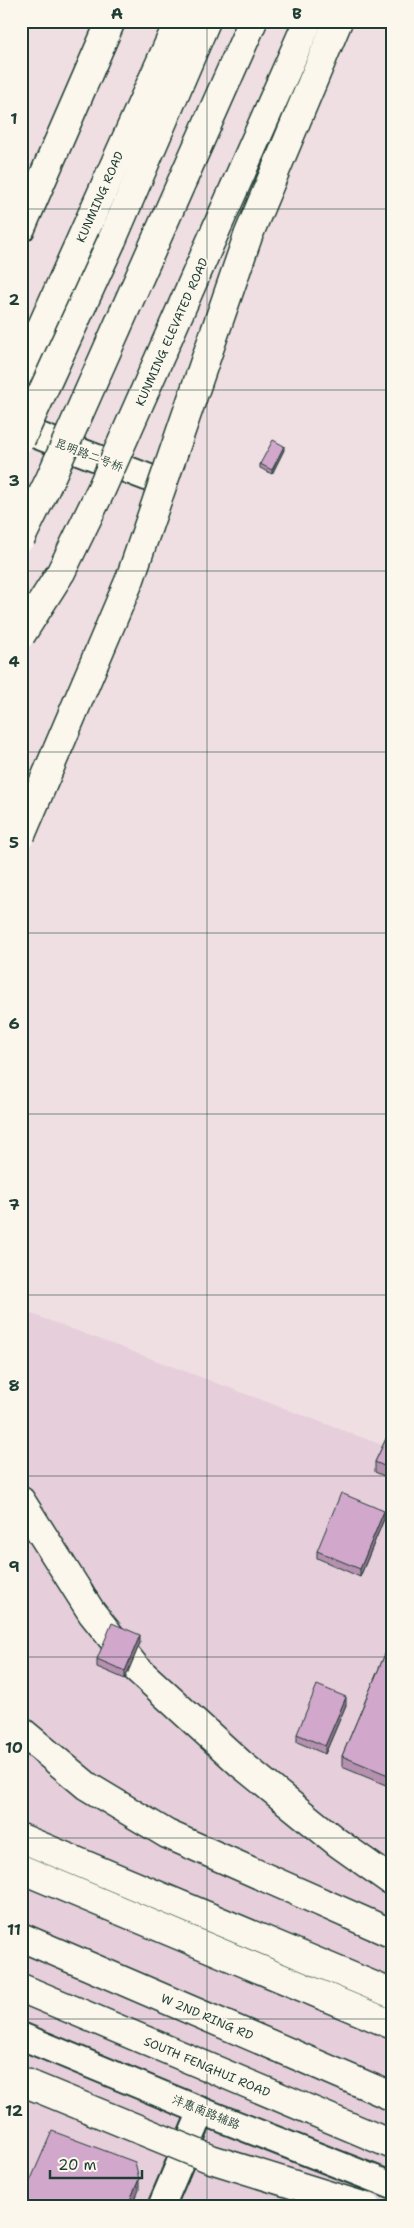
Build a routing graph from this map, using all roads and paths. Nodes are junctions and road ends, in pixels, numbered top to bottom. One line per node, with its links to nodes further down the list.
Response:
1 (111, 21): 8 (main road)
2 (179, 21): 9 (main road, KUNMING ROAD)
3 (206, 21): 11 (main road, bridge)
4 (253, 21): 13 (main road, bridge)
5 (308, 21): 14 (main road, KUNMING ELEVATED ROAD, bridge)
6 (338, 21): 16 (main road, bridge)
7 (352, 21): 12 (street)
8 (21, 228)
9 (21, 373)
10 (21, 429): 12 (street, 昆明路二号桥)
11 (21, 440)
12 (157, 481): 15 (street)
13 (21, 538)
14 (21, 635)
15 (21, 812)
16 (21, 835)
17 (21, 921): 18 (path)
18 (21, 930)
19 (21, 1501): 23 (main road)
20 (21, 1731): 24 (main road, bridge)
21 (21, 1838): 27 (main road)
22 (21, 1869): 28 (main road)
23 (393, 1882)
24 (393, 1934)
25 (21, 1937): 31 (main road, W 2ND RING RD)
26 (21, 1988): 33 (main road, SOUTH FENGHUI ROAD)
27 (393, 1994)
28 (393, 2025)
29 (21, 2036): 32 (street, 沣惠南路辅路)
30 (21, 2081): 36 (main road, bridge)
31 (393, 2097)
32 (202, 2111): 34 (street, 沣惠南路辅路); 35 (street)
33 (393, 2145)
34 (393, 2186)
35 (161, 2207)
36 (366, 2207)

